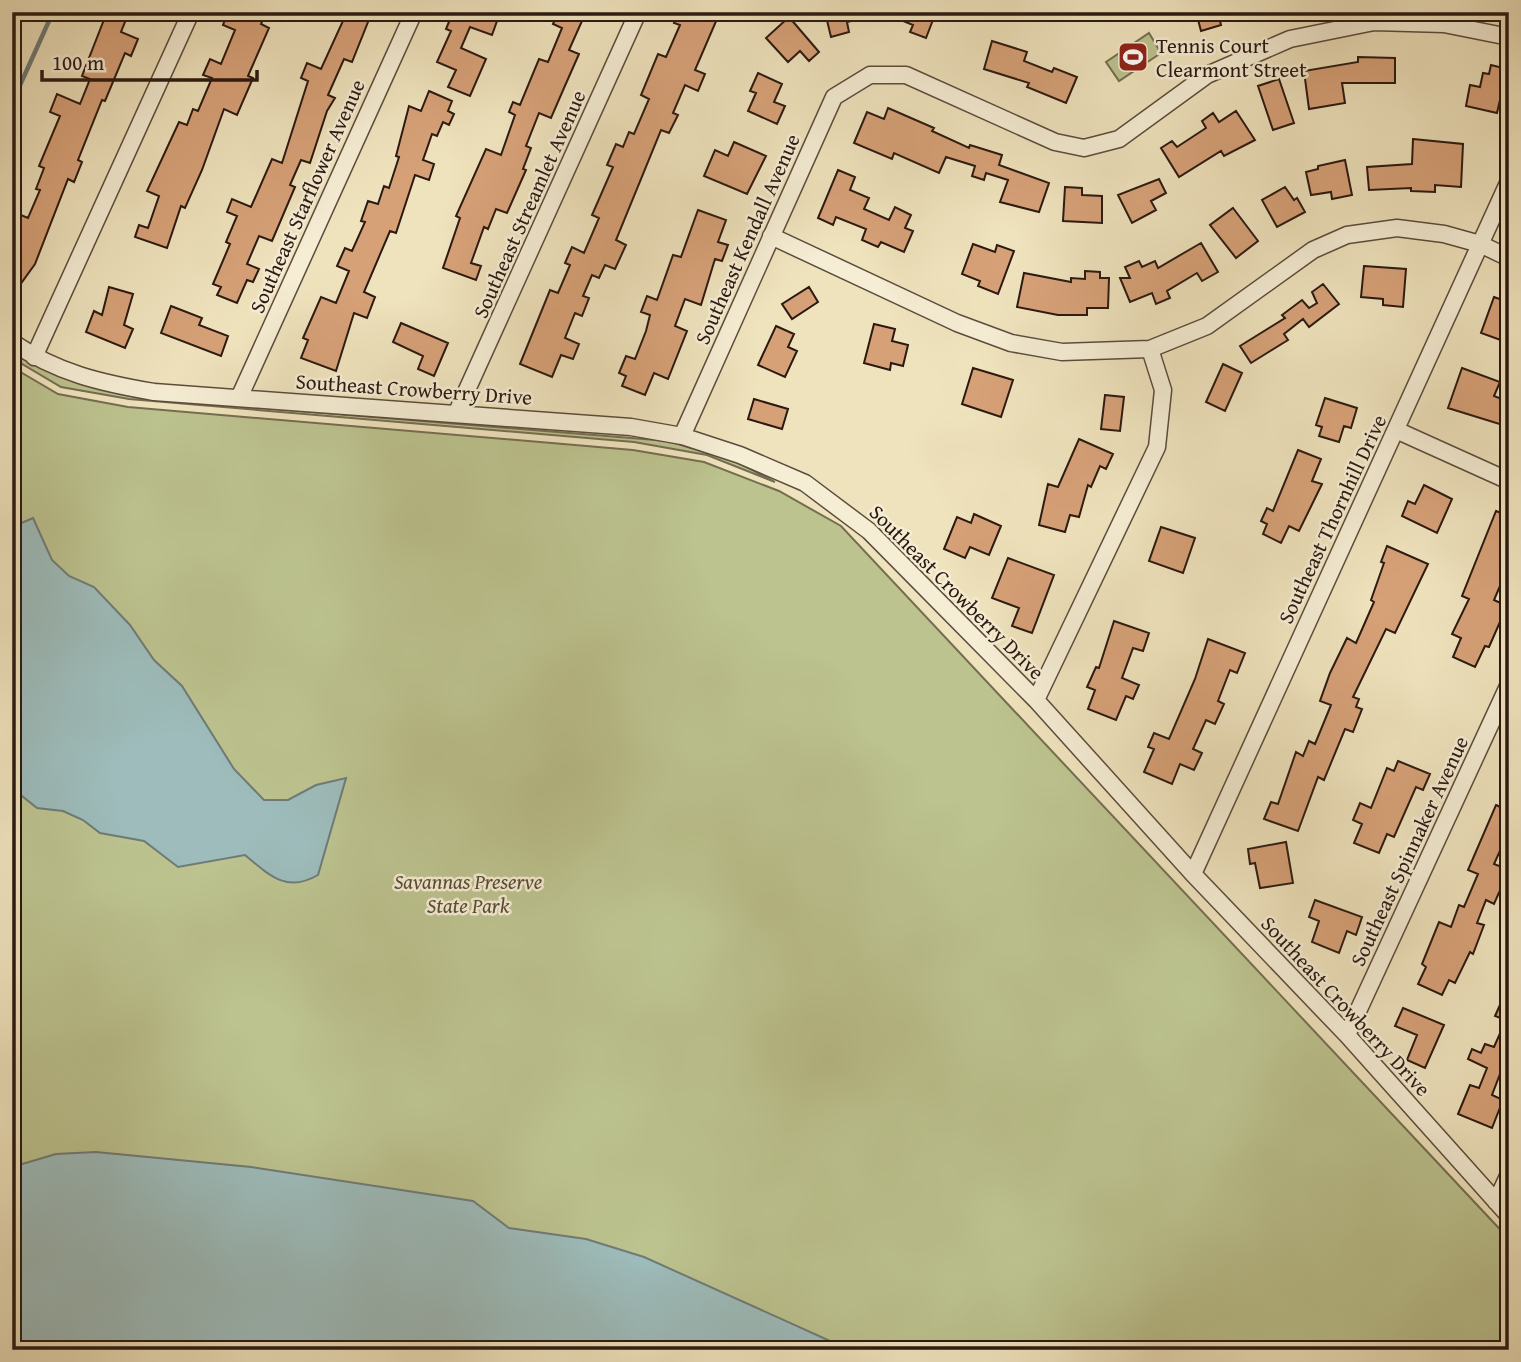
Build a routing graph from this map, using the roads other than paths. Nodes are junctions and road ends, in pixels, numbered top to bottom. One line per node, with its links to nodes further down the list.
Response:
1 (191, 12): 11 (street)
2 (414, 12): 12 (street, Southeast Starflower Avenue)
3 (638, 12): 13 (street, Southeast Streamlet Avenue)
4 (1509, 37): 6 (street, Southeast Kendall Avenue)
5 (1509, 181): 7 (street, Southeast Thornhill Drive)
6 (771, 236): 10 (street); 15 (street, Southeast Kendall Avenue)
7 (1480, 244): 8 (street); 10 (street); 14 (street, Southeast Thornhill Drive)
8 (1509, 258)
9 (12, 342): 11 (street, Southeast Crowberry Drive)
10 (1150, 349): 18 (street)
11 (34, 356): 12 (street, Southeast Crowberry Drive)
12 (239, 398): 13 (street, Southeast Crowberry Drive)
13 (457, 412): 15 (street, Southeast Crowberry Drive)
14 (1396, 430): 16 (street); 19 (street, Southeast Thornhill Drive)
15 (682, 436): 18 (street, Southeast Crowberry Drive)
16 (1509, 481)
17 (1509, 684): 20 (street, Southeast Spinnaker Avenue)
18 (1036, 700): 19 (street, Southeast Crowberry Drive)
19 (1193, 874): 20 (street, Southeast Crowberry Drive)
20 (1347, 1035): 22 (street, Southeast Crowberry Drive)
21 (1509, 1174): 22 (street)
22 (1496, 1202): 23 (street, Southeast Crowberry Drive)
23 (1509, 1216)

